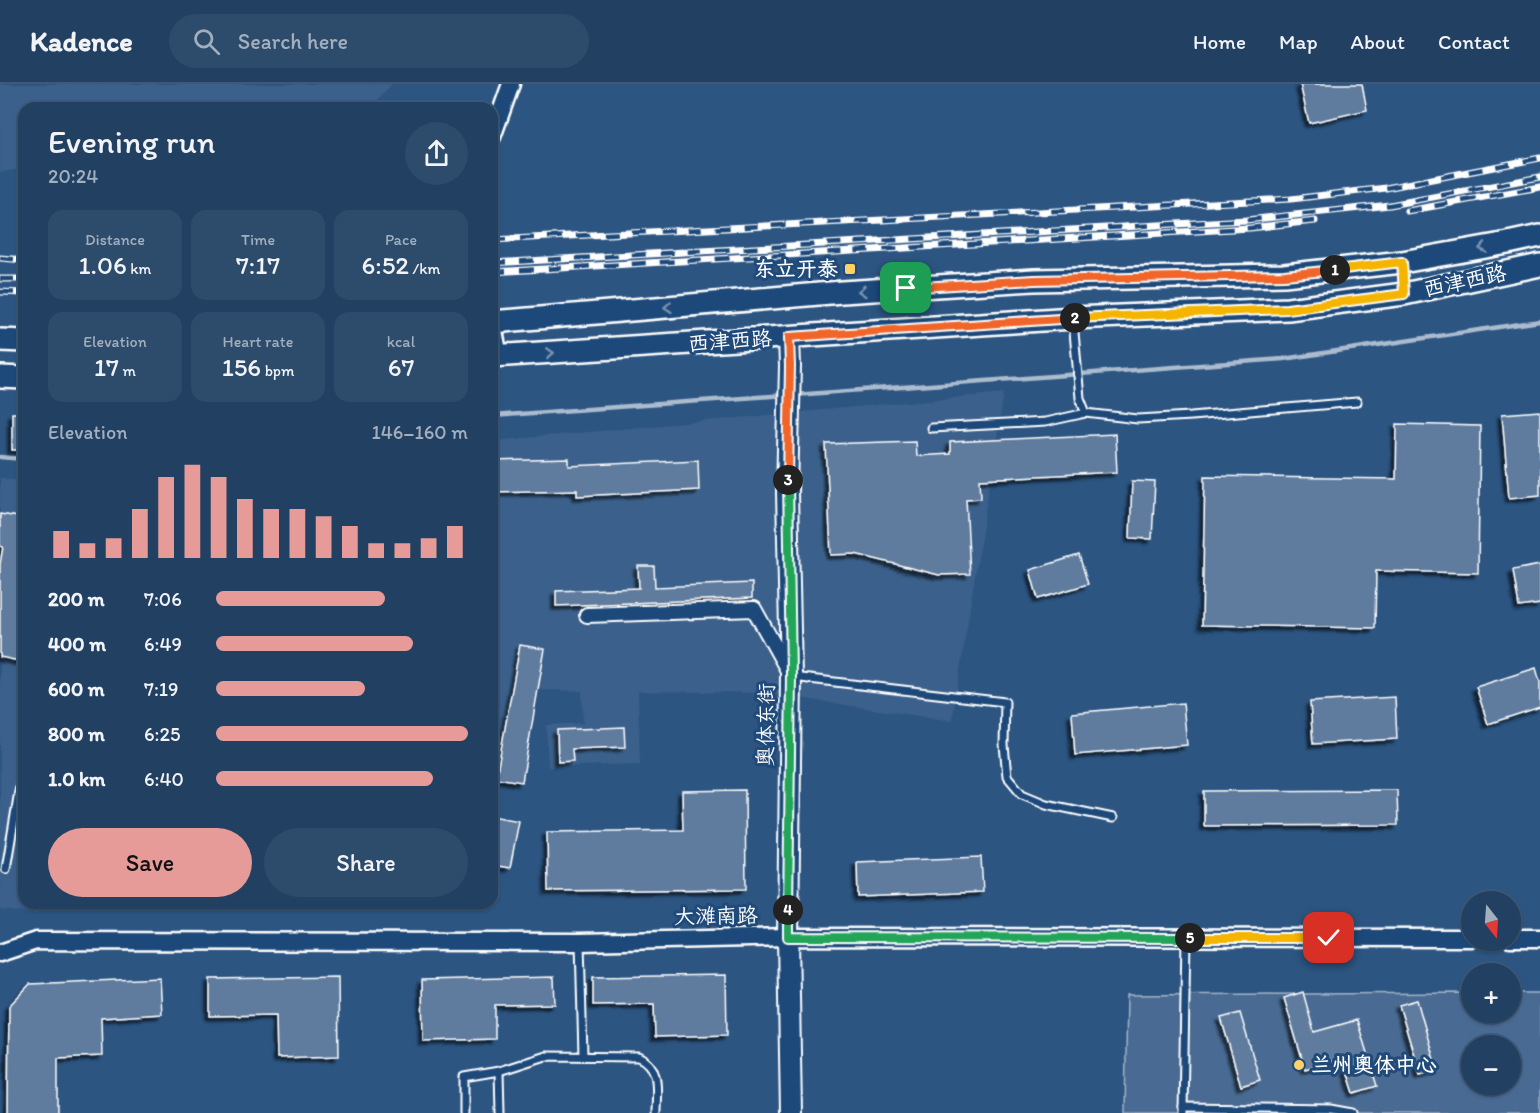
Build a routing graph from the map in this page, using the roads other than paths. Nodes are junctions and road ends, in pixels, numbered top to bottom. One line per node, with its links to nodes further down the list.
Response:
1 (511, 84): 2 (street)
2 (498, 120)
3 (1540, 236): 4 (main road, 西津西路, one-way to 4)
4 (1402, 262): 6 (main road); 8 (main road, 西津西路, one-way to 8)
5 (1540, 265): 6 (main road, 西津西路)
6 (1404, 294): 7 (main road, 西津西路)
7 (1073, 318): 9 (main road, 西津西路); 16 (lane)
8 (498, 321)
9 (789, 337): 12 (main road, 西津西路, one-way to 9); 19 (main road, 奥体东街)
10 (0, 340): 11 (main road)
11 (18, 341)
12 (498, 356)
13 (0, 377): 14 (main road)
14 (18, 378)
15 (1357, 402): 16 (lane)
16 (1086, 413): 17 (lane)
17 (931, 428)
18 (587, 615): 19 (street)
19 (791, 676): 21 (lane); 23 (main road, 奥体东街)
20 (18, 797): 22 (lane)
21 (1113, 818)
22 (6, 869)
23 (788, 937): 24 (street, 大滩南路); 28 (street, 大滩南路); 37 (main road, 奥体东街)
24 (1186, 938): 25 (street, 大滩南路); 33 (lane)
25 (1461, 938)
26 (1521, 938): 27 (street)
27 (1540, 938)
28 (580, 942): 29 (street, 大滩南路); 30 (lane)
29 (0, 953)
30 (582, 1056): 31 (lane); 36 (lane)
31 (499, 1071): 34 (lane); 35 (lane)
32 (1331, 1109): 33 (lane); 38 (lane); 39 (lane)
33 (1183, 1110)
34 (464, 1113)
35 (500, 1113)
36 (656, 1113)
37 (791, 1113)
38 (1315, 1113)
39 (1353, 1113)

